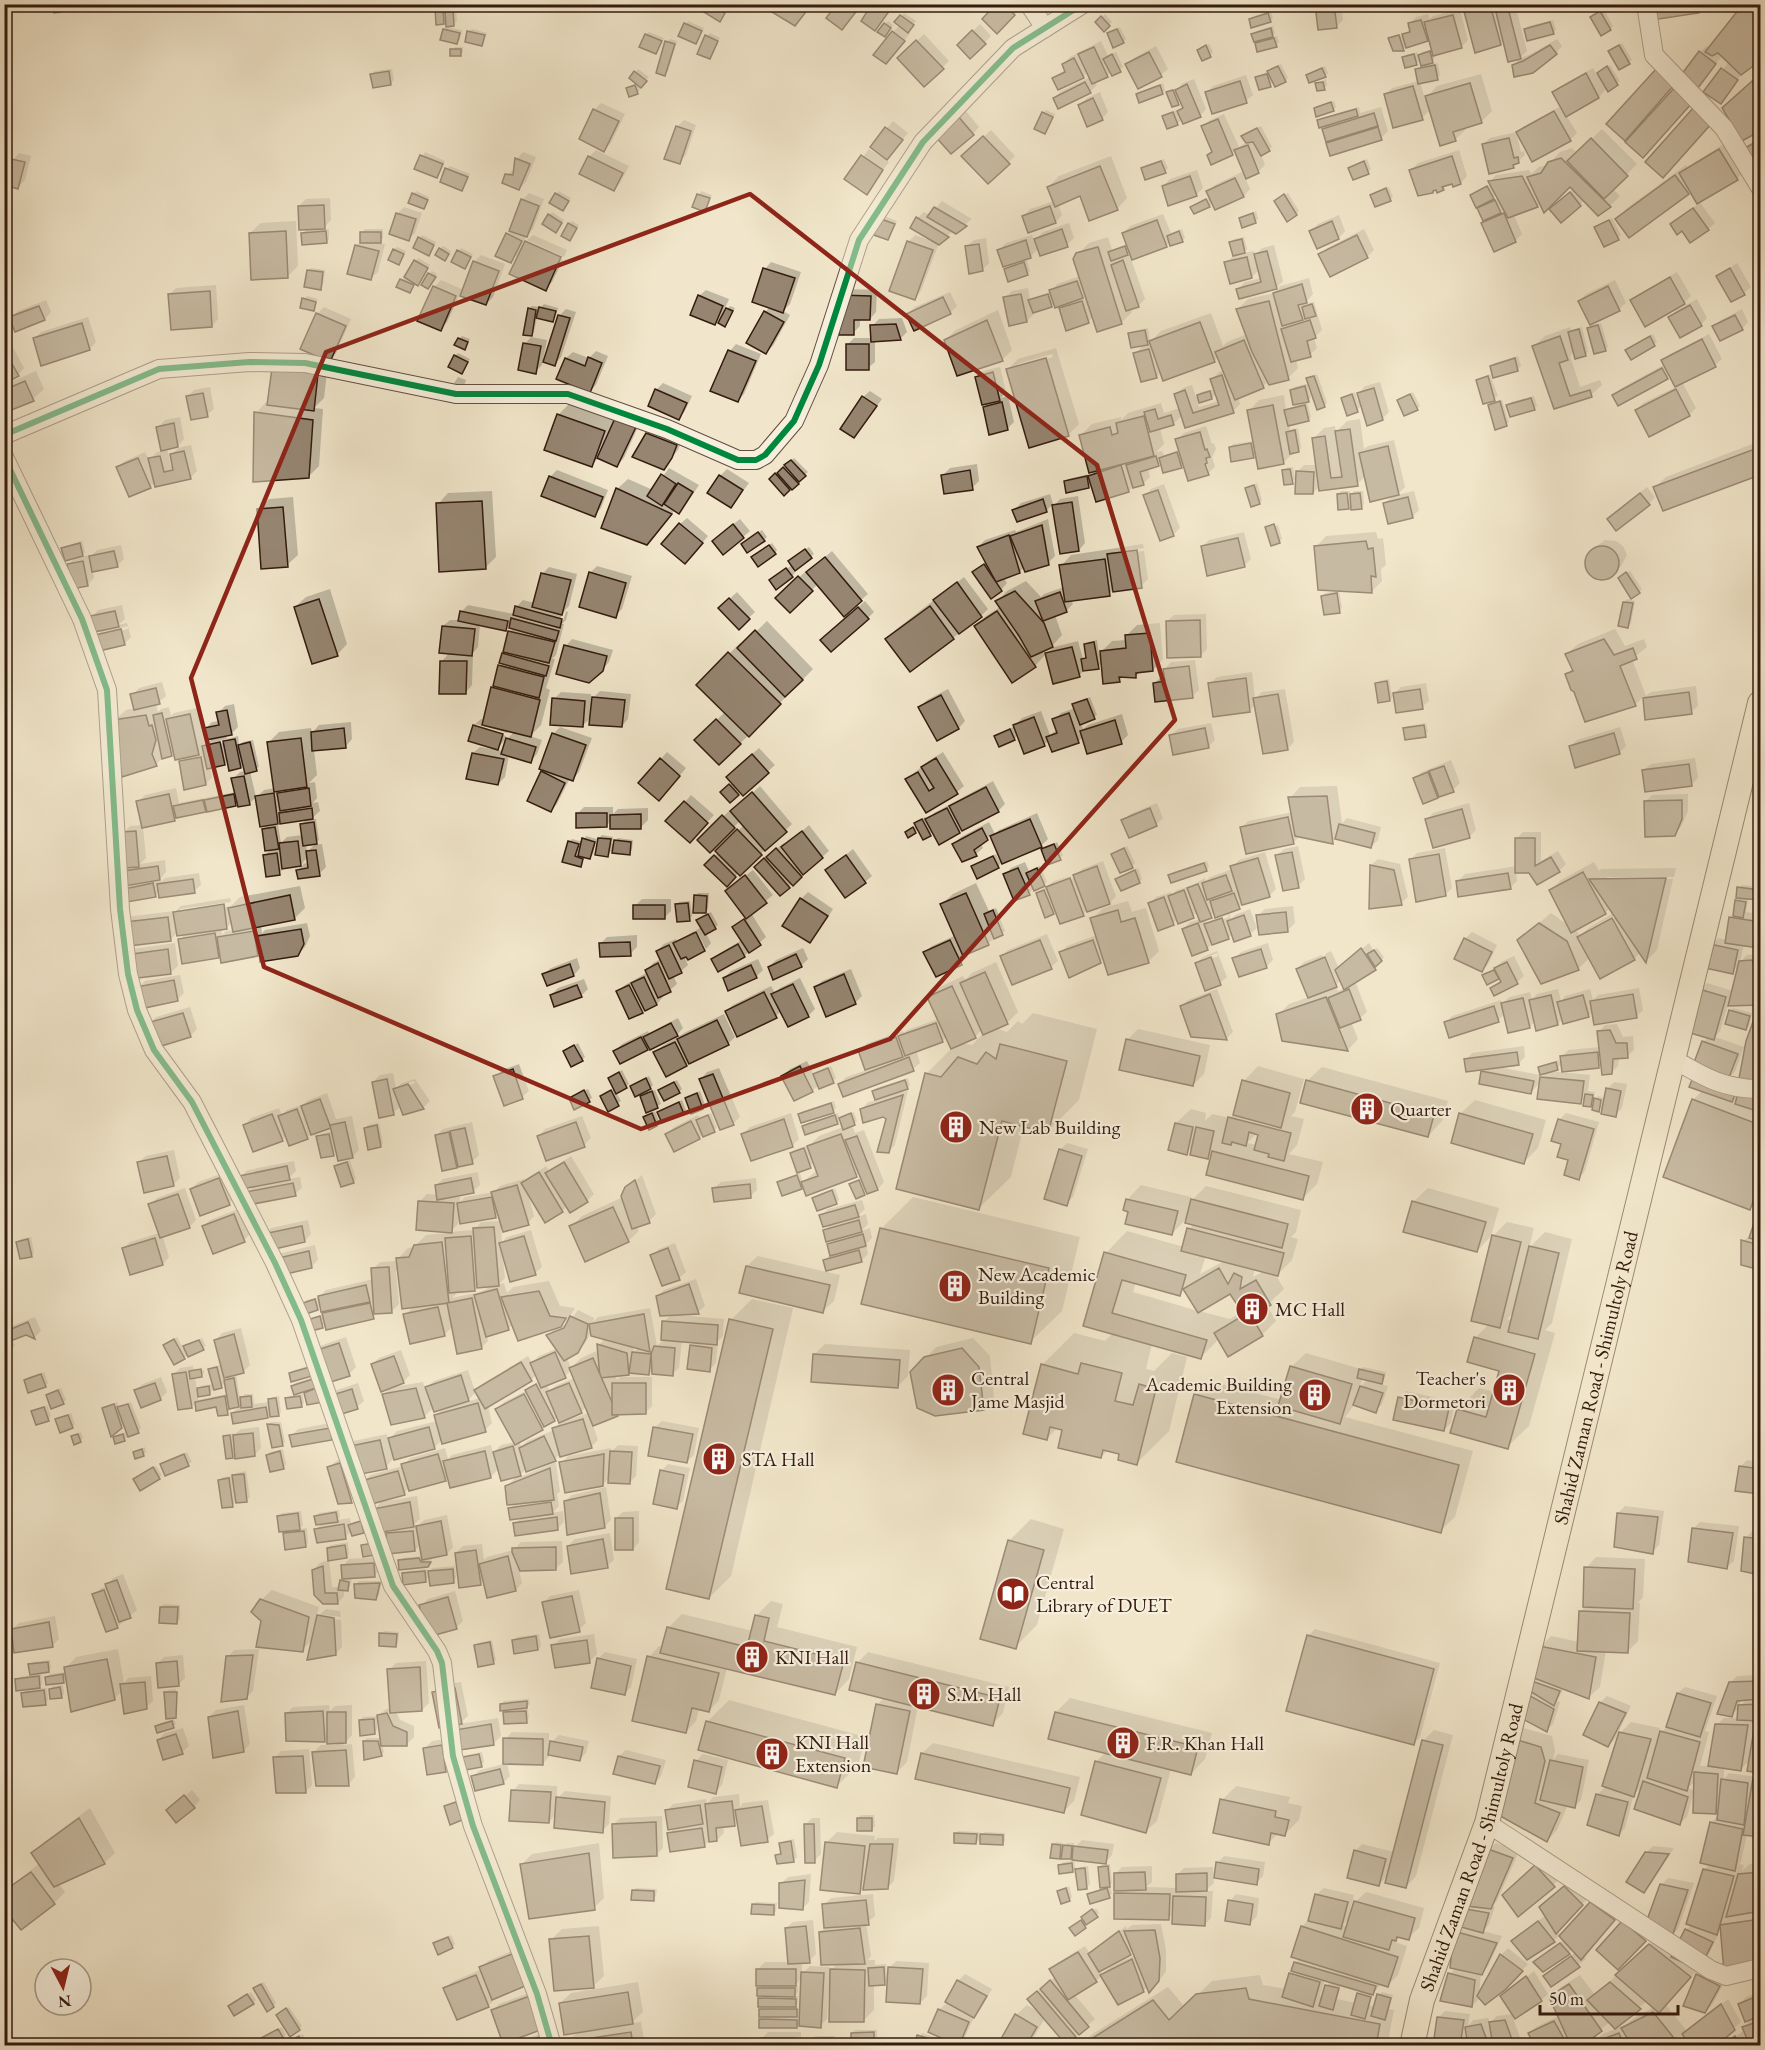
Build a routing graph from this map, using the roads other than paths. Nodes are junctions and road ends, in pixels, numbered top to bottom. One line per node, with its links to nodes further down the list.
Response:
1 (1029, 4): 4 (street)
2 (1083, 4): 4 (street)
3 (1646, 4): 5 (street)
4 (1045, 28): 6 (street)
5 (1761, 187)
6 (4, 435)
7 (4, 457): 13 (street)
8 (1761, 703): 9 (main road, Shahid Zaman Road - Shimultoly Road)
9 (1673, 1059): 10 (street); 11 (main road, Shahid Zaman Road - Shimultoly Road)
10 (1761, 1089)
11 (1486, 1823): 12 (street); 14 (main road, Shahid Zaman Road - Shimultoly Road)
12 (1761, 1968)
13 (552, 2046)
14 (1412, 2046)

